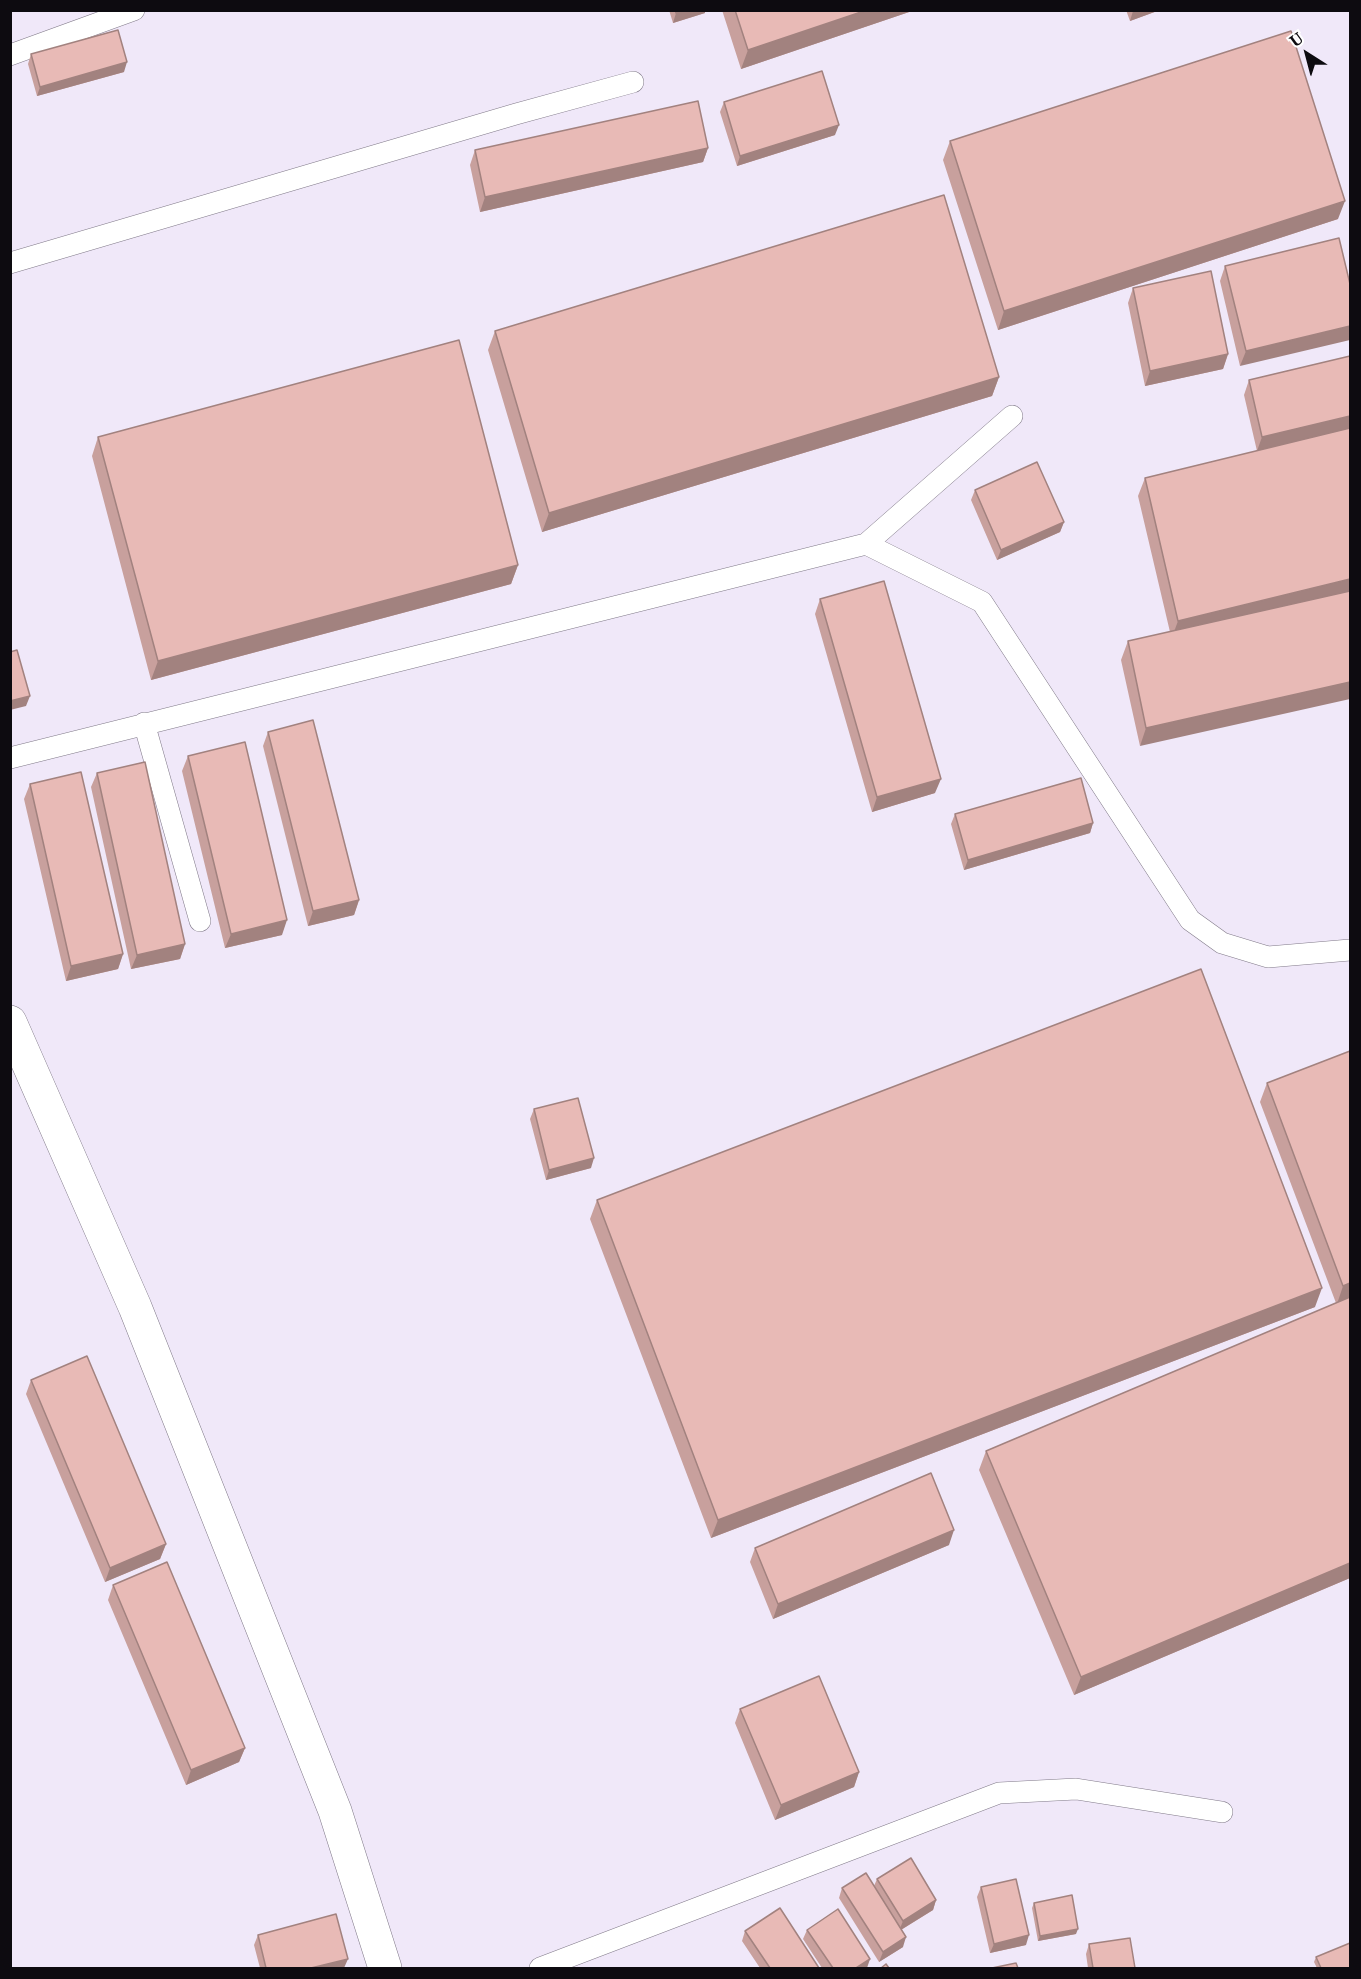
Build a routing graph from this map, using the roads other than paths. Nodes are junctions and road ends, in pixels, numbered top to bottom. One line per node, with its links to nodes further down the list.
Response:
1 (134, 10): 2 (lane)
2 (10, 55)
3 (633, 82): 4 (lane)
4 (10, 262)
5 (1012, 417): 6 (lane)
6 (866, 544): 7 (lane); 10 (lane)
7 (144, 723): 8 (lane); 9 (lane)
8 (10, 758)
9 (200, 921)
10 (1350, 950)
11 (10, 1022): 13 (street)
12 (1222, 1812): 14 (lane)
13 (384, 1968)
14 (540, 1968)

